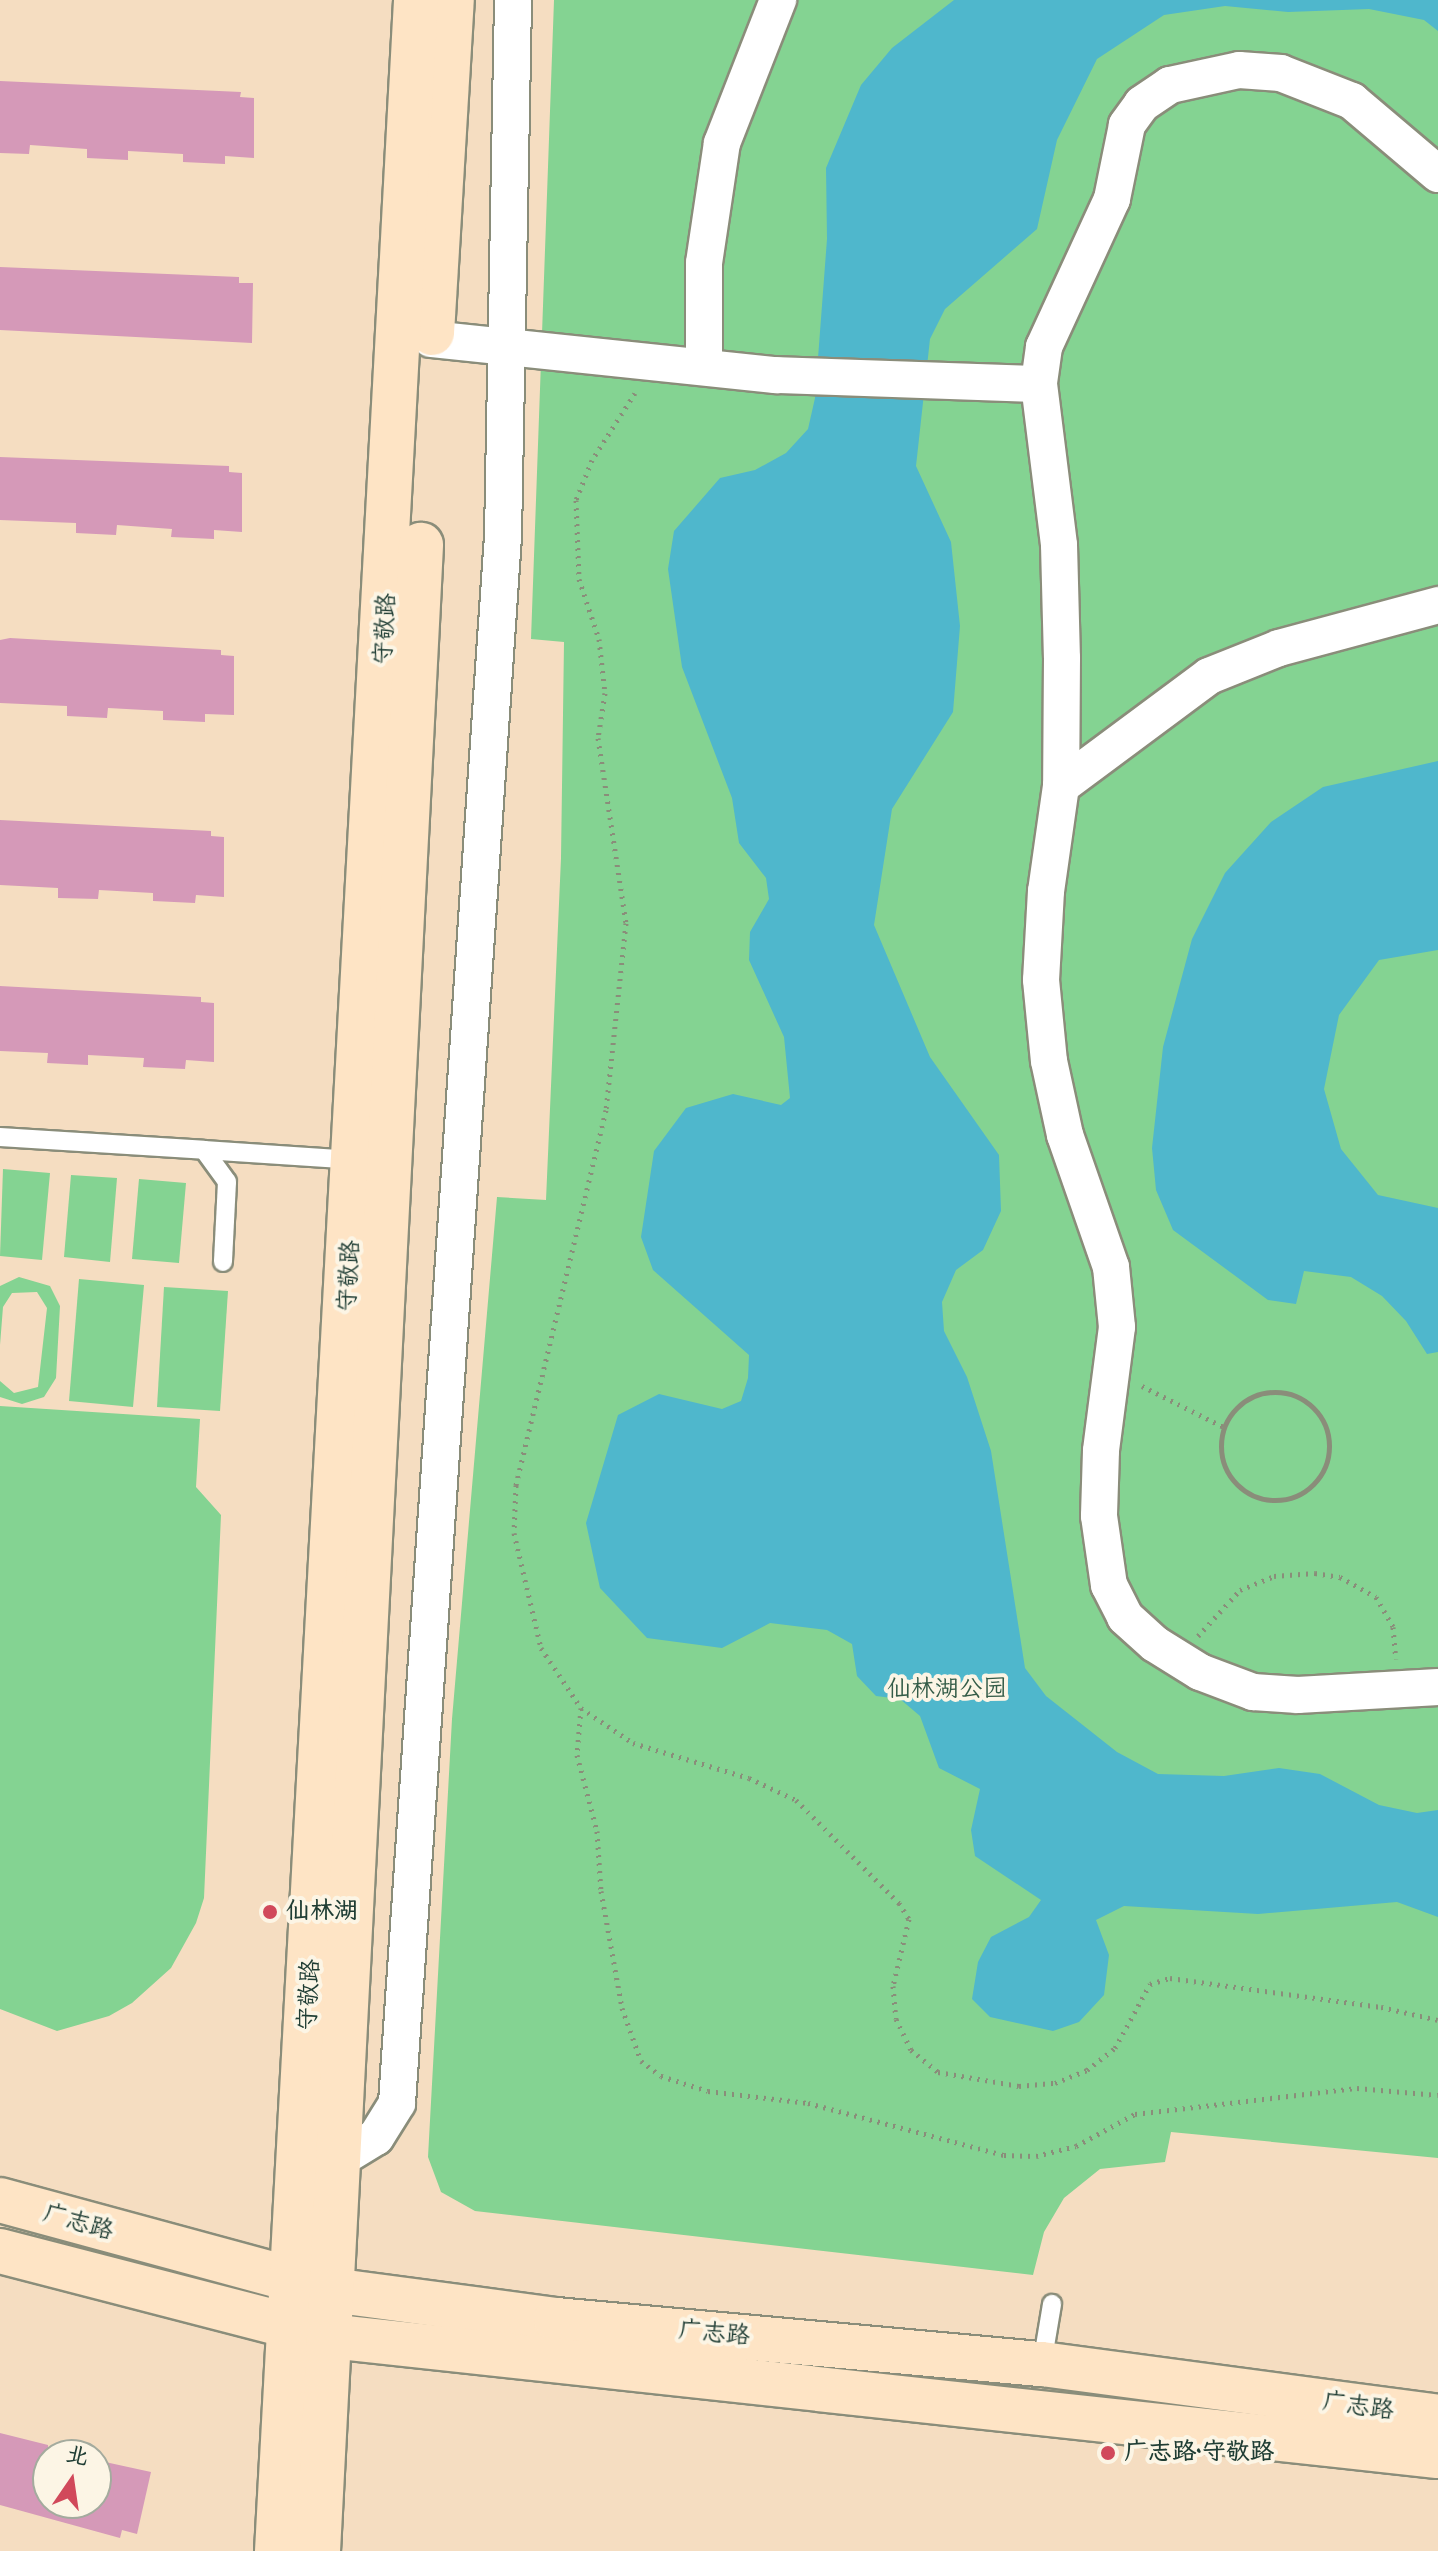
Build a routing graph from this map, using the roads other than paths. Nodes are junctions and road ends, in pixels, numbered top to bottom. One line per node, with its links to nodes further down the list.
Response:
1 (416, 0): 14 (main road, 守敬路)
2 (452, 0): 6 (main road, 守敬路)
3 (513, 0): 7 (street)
4 (778, 0): 8 (street)
5 (1438, 174): 9 (street)
6 (431, 339): 7 (street); 17 (main road, 守敬路)
7 (504, 347): 8 (street); 17 (street)
8 (704, 367): 9 (street)
9 (1039, 384): 11 (street)
10 (1438, 605): 11 (street)
11 (1061, 786): 16 (street)
12 (0, 1137): 13 (lane)
13 (204, 1150): 14 (lane); 15 (lane)
14 (356, 1160): 20 (main road, 守敬路)
15 (223, 1262)
16 (1438, 1687)
17 (338, 2160): 20 (main road, 守敬路)
18 (0, 2200): 20 (main road, 广志路)
19 (0, 2251): 22 (main road, 广志路)
20 (313, 2286): 22 (main road, 守敬路); 23 (main road, 广志路)
21 (1052, 2304): 23 (lane)
22 (310, 2332): 25 (main road, 广志路); 26 (main road, 守敬路); 27 (main road, 守敬路)
23 (1042, 2364): 24 (main road, 广志路)
24 (1438, 2417)
25 (1438, 2456)
26 (277, 2551)
27 (318, 2551)

